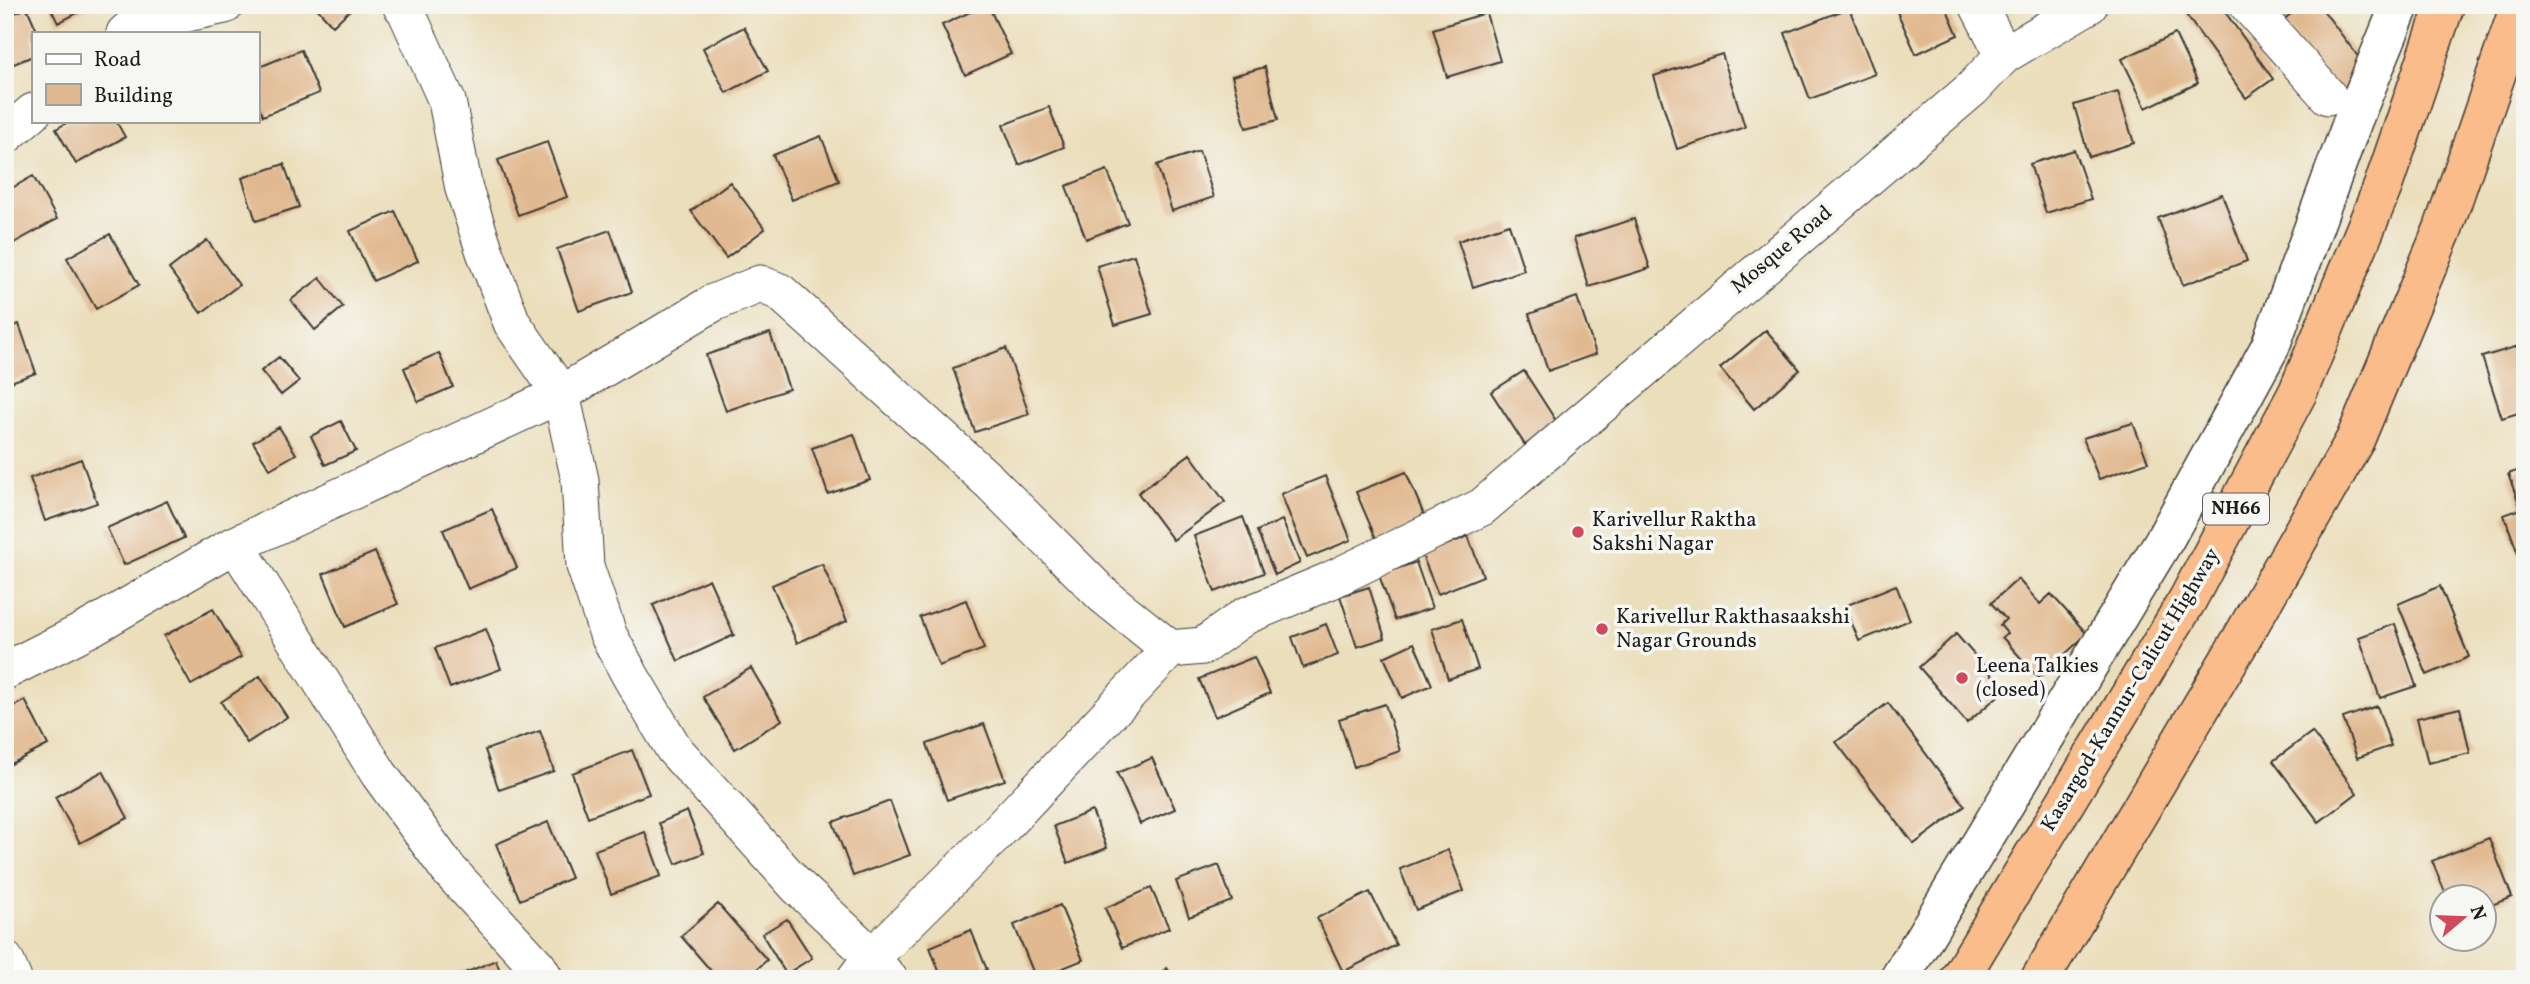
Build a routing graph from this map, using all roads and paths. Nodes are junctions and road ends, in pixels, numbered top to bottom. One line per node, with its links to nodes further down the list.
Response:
1 (225, 5): 9 (street)
2 (401, 5): 14 (street)
3 (1978, 5): 10 (street)
4 (2089, 5): 10 (street, Mosque Road)
5 (2248, 5): 11 (street)
6 (2400, 5): 22 (street)
7 (2445, 5): 23 (highway, Kasargod-Kannur-Calicut Highway / NH66)
8 (2520, 5): 24 (highway)
9 (126, 32)
10 (2004, 55): 16 (street, Mosque Road)
11 (2328, 96)
12 (32, 113): 13 (street)
13 (5, 136)
14 (561, 394): 15 (street); 16 (street); 19 (street)
15 (236, 545): 17 (street); 21 (street)
16 (1170, 649): 19 (street)
17 (5, 671)
18 (5, 960): 20 (street)
19 (872, 972)
20 (13, 979)
21 (545, 979)
22 (1899, 979)
23 (1959, 979)
24 (2040, 979)

